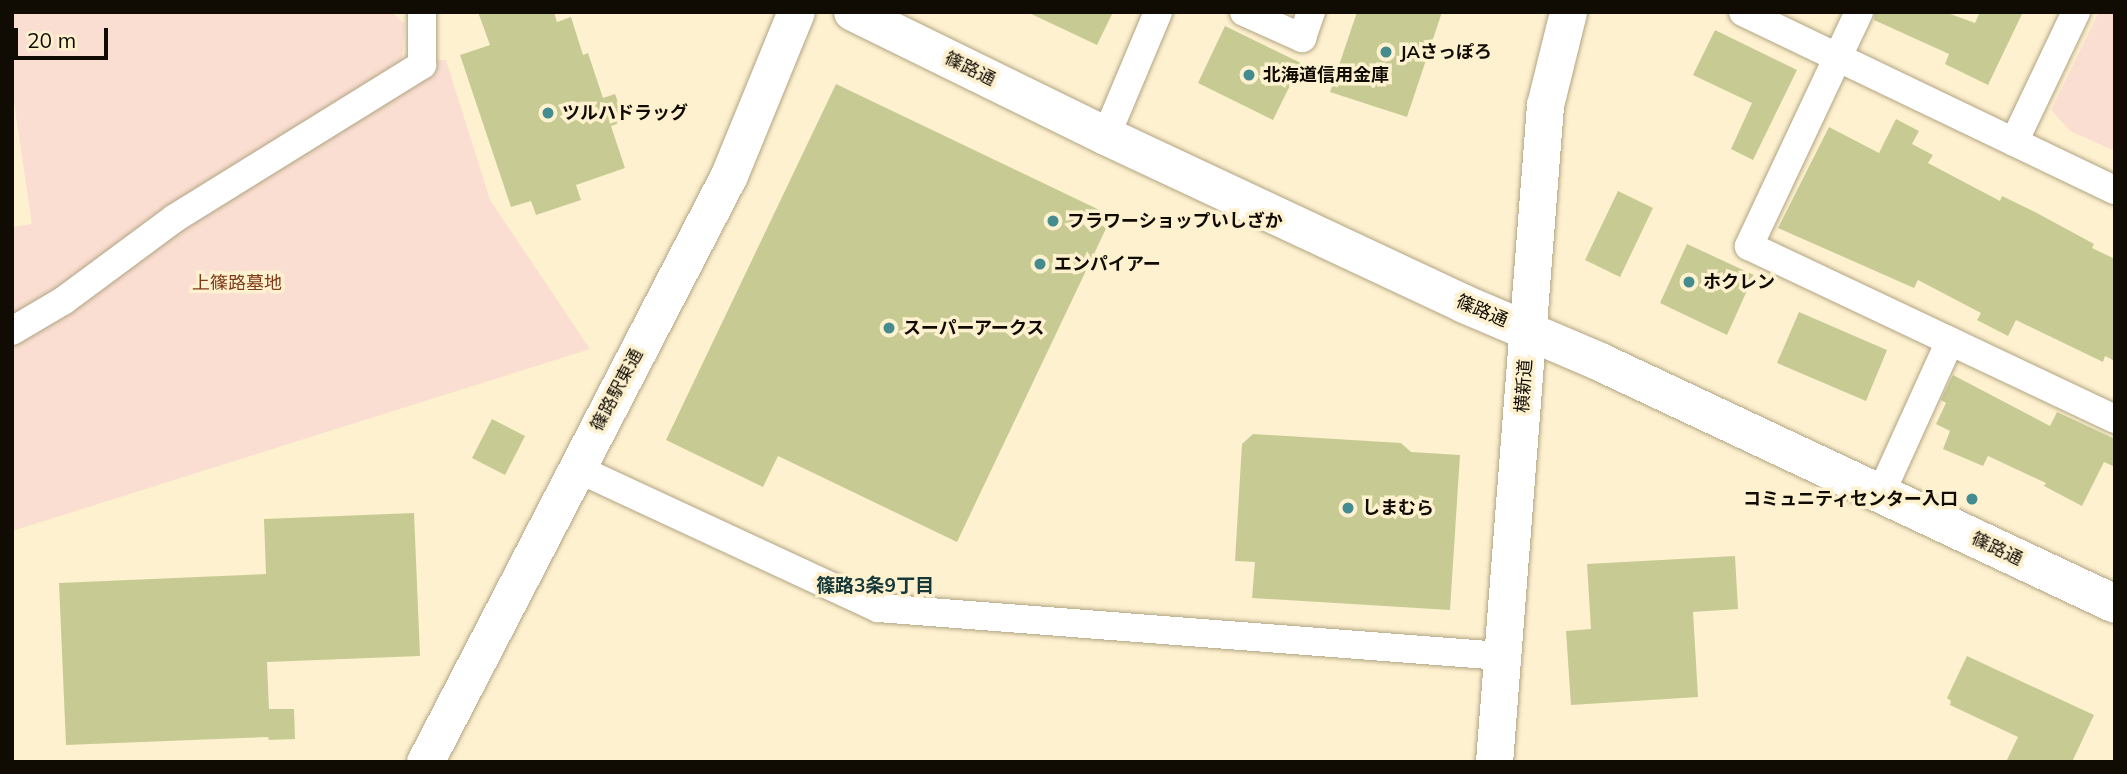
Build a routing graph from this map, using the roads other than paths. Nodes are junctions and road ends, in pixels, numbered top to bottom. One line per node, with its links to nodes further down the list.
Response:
1 (422, 12): 15 (street)
2 (796, 12): 19 (street, 篠路駅東通)
3 (853, 12): 12 (main road, 篠路通)
4 (1158, 12): 12 (street)
5 (1244, 12): 6 (street)
6 (1311, 12)
7 (1568, 12): 16 (street, 横新道)
8 (1743, 12): 11 (street)
9 (1859, 12): 11 (street)
10 (2076, 12): 13 (street)
11 (1836, 57): 13 (street); 17 (street)
12 (1107, 136): 16 (main road, 篠路通)
13 (2014, 142): 14 (street)
14 (2115, 190)
15 (12, 331)
16 (1528, 331): 20 (main road, 篠路通); 22 (street, 横新道)
17 (1950, 341): 18 (street); 20 (street)
18 (2115, 419)
19 (576, 468): 22 (street); 23 (street, 篠路駅東通)
20 (1881, 493): 21 (main road, 篠路通)
21 (2115, 604)
22 (1501, 656): 24 (street, 横新道)
23 (425, 762)
24 (1494, 762)

